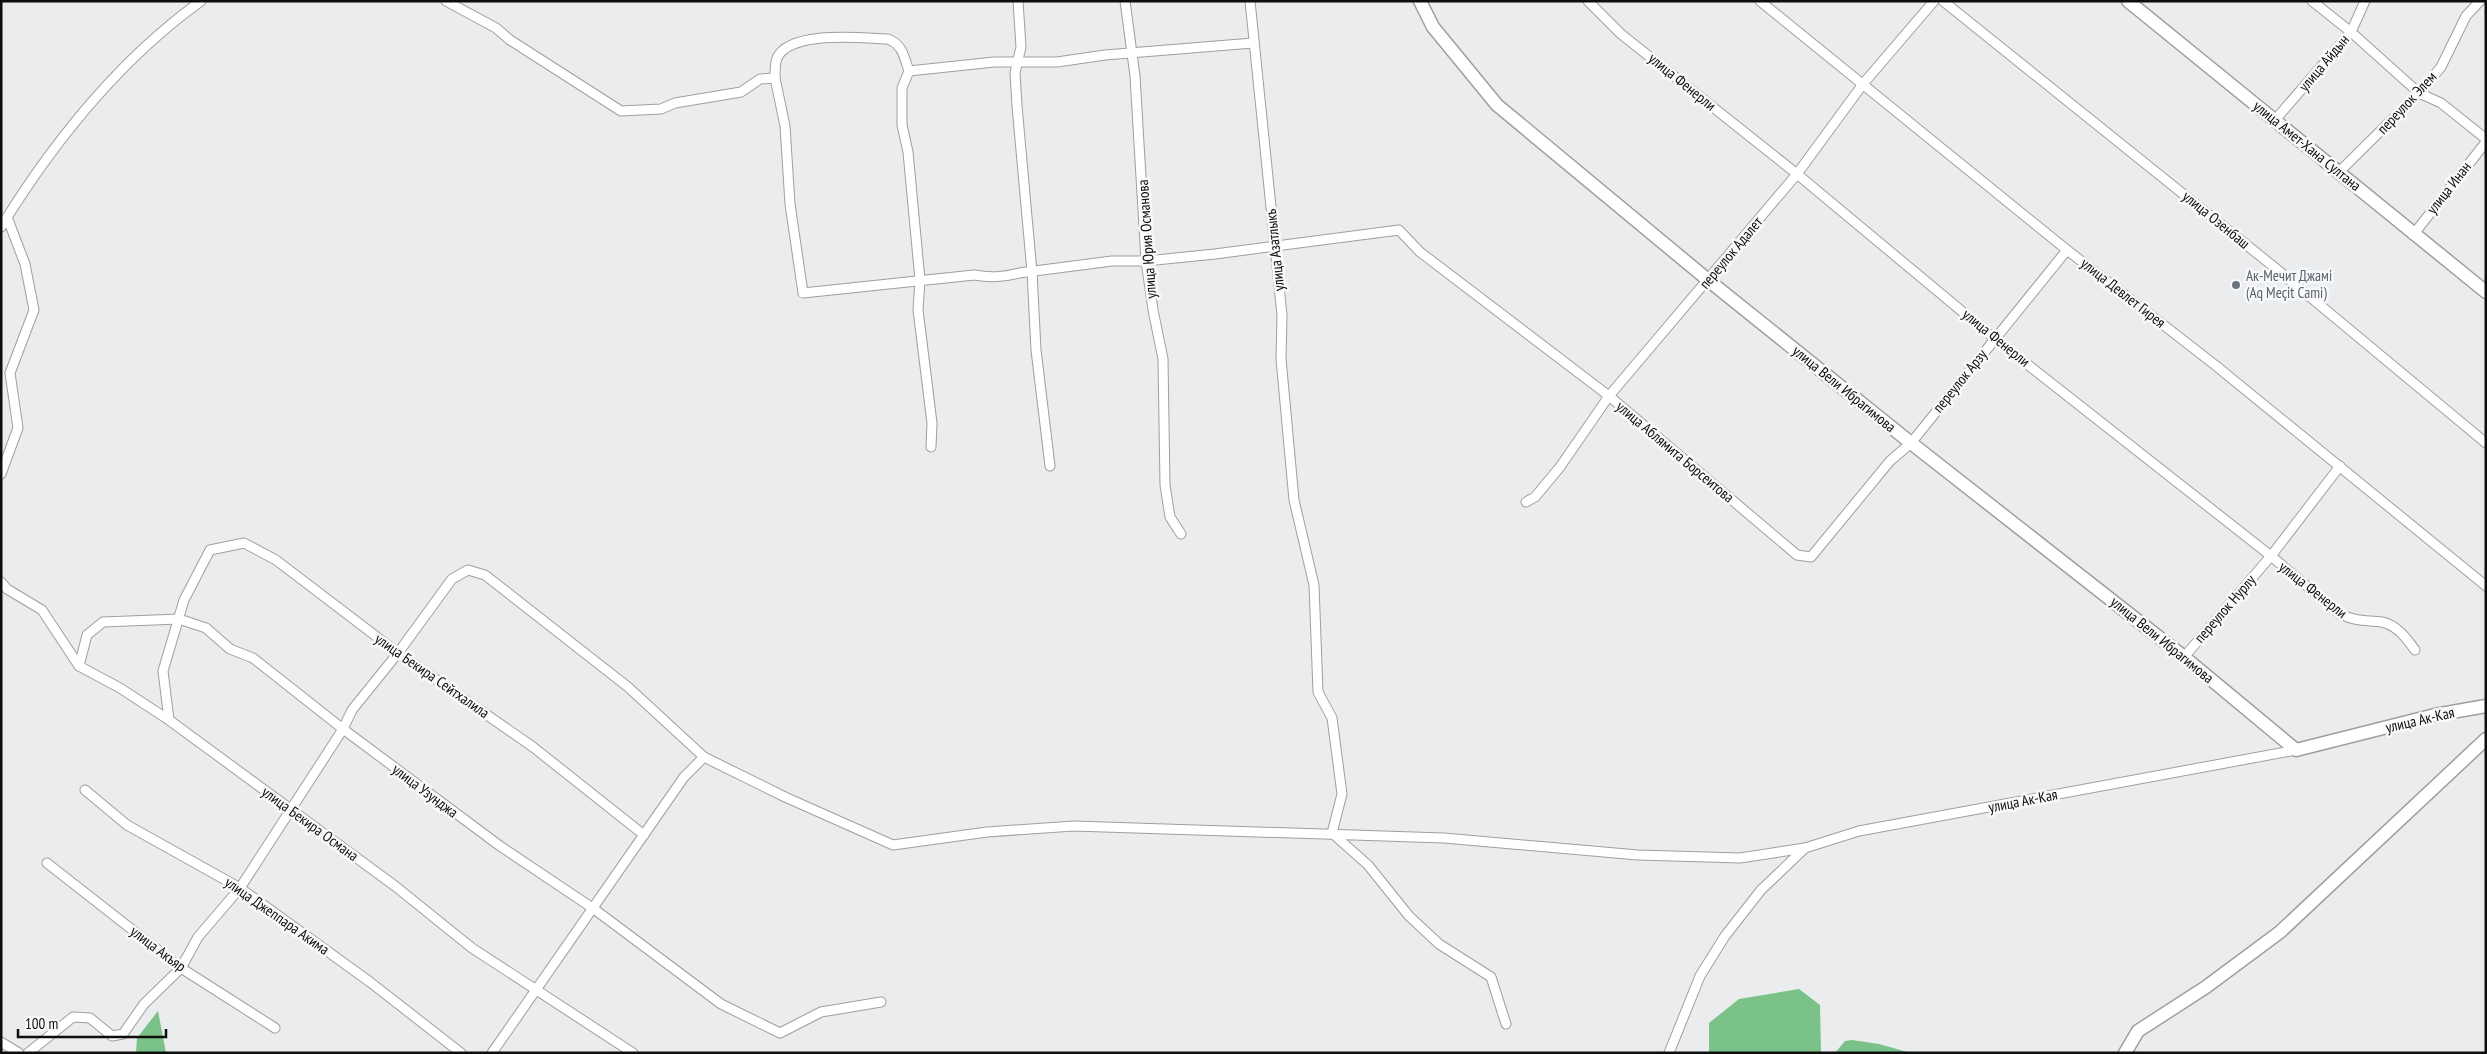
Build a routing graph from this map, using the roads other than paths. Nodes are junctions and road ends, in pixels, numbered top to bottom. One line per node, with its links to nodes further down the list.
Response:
1 (201, 1): 27 (street)
2 (446, 1): 20 (street)
3 (1018, 1): 18 (street)
4 (1125, 1): 17 (street, улица Юрия Османова)
5 (1250, 1): 16 (street, улица Азатлыкъ)
6 (1420, 1): 35 (street, улица Вели Ибрагимова)
7 (1588, 1): 26 (street, улица Фенерли)
8 (1760, 1): 21 (street, улица Девлет Гирея)
9 (1934, 1): 21 (street, переулок Адалет)
10 (1943, 1): 40 (street, улица Озенбаш)
11 (2128, 1): 23 (street, улица Амет-Хана Султана)
12 (2312, 1): 15 (street)
13 (2365, 1): 15 (street, улица Айдын)
14 (2480, 1): 22 (street, переулок Элем)
15 (2351, 32): 22 (street); 23 (street, улица Айдын)
16 (1253, 43): 17 (street); 30 (street, улица Азатлыкъ)
17 (1131, 54): 18 (street); 32 (street, улица Юрия Османова)
18 (1019, 63): 19 (street); 33 (street)
19 (909, 71): 20 (street); 34 (street)
20 (775, 78): 34 (street)
21 (1863, 84): 26 (street, переулок Адалет); 31 (street, улица Девлет Гирея)
22 (2419, 93): 24 (street); 25 (street, переулок Элем)
23 (2275, 120): 25 (street, улица Амет-Хана Султана)
24 (2486, 141): 29 (street, улица Инан)
25 (2339, 172): 29 (street, улица Амет-Хана Султана)
26 (1797, 174): 35 (street, переулок Адалет); 37 (street, улица Фенерли)
27 (8, 216): 28 (street); 44 (street)
28 (1, 227)
29 (2413, 235): 36 (street, улица Амет-Хана Султана)
30 (1274, 247): 32 (street); 38 (street, улица Аблямита Борсеитова); 63 (street, улица Азатлыкъ)
31 (2067, 250): 37 (street, переулок Арзу); 43 (street, улица Девлет Гирея)
32 (1146, 261): 33 (street); 46 (street, улица Юрия Османова)
33 (1032, 272): 34 (street); 42 (street)
34 (920, 280): 41 (street)
35 (1708, 280): 38 (street, переулок Адалет); 39 (street, улица Вели Ибрагимова)
36 (2486, 292)
37 (1994, 338): 39 (street, переулок Арзу); 47 (street, улица Фенерли)
38 (1608, 396): 39 (street, улица Аблямита Борсеитова); 45 (street, переулок Адалет)
39 (1910, 443): 53 (street, улица Вели Ибрагимова)
40 (2486, 443)
41 (931, 446)
42 (1050, 466)
43 (2340, 466): 47 (street, переулок Нурлу); 49 (street, улица Девлет Гирея)
44 (1, 474)
45 (1526, 502)
46 (1181, 534)
47 (2271, 556): 51 (street, улица Фенерли); 53 (street, переулок Нурлу)
48 (1, 582): 54 (street, улица Бекира Османа)
49 (2486, 586)
50 (179, 619): 52 (street, улица Бекира Сейтхалила); 54 (street, улица Узунджа); 56 (street); 57 (street, улица Узунджа)
51 (2416, 650)
52 (398, 653): 57 (street); 60 (street); 64 (street, улица Бекира Сейтхалила)
53 (2184, 657): 59 (street, улица Вели Ибрагимова)
54 (79, 666): 56 (street, улица Бекира Османа)
55 (2486, 706): 59 (street, улица Ак-Кая)
56 (169, 720): 62 (street, улица Бекира Османа)
57 (343, 729): 62 (street); 68 (street, улица Узунджа)
58 (2486, 739): 81 (street)
59 (2296, 750): 65 (street, улица Ак-Кая)
60 (704, 757): 63 (street); 64 (street)
61 (85, 790): 67 (street, улица Джеппара Акима)
62 (289, 809): 67 (street); 70 (street, улица Бекира Османа)
63 (1332, 833): 65 (street); 72 (street)
64 (644, 835): 68 (street)
65 (1804, 848): 80 (street, улица Ак-Кая)
66 (47, 863): 69 (street, улица Акъяр)
67 (240, 888): 69 (street); 77 (street, улица Джеппара Акима)
68 (594, 909): 70 (street); 71 (street, улица Узунджа)
69 (181, 968): 73 (street, улица Акъяр); 76 (street)
70 (538, 988): 78 (street); 79 (street, улица Бекира Османа)
71 (881, 1002)
72 (1506, 1024)
73 (274, 1028)
74 (1, 1042): 75 (street)
75 (19, 1053)
76 (28, 1053)
77 (461, 1053)
78 (492, 1053)
79 (633, 1053)
80 (1669, 1053)
81 (2125, 1053)

